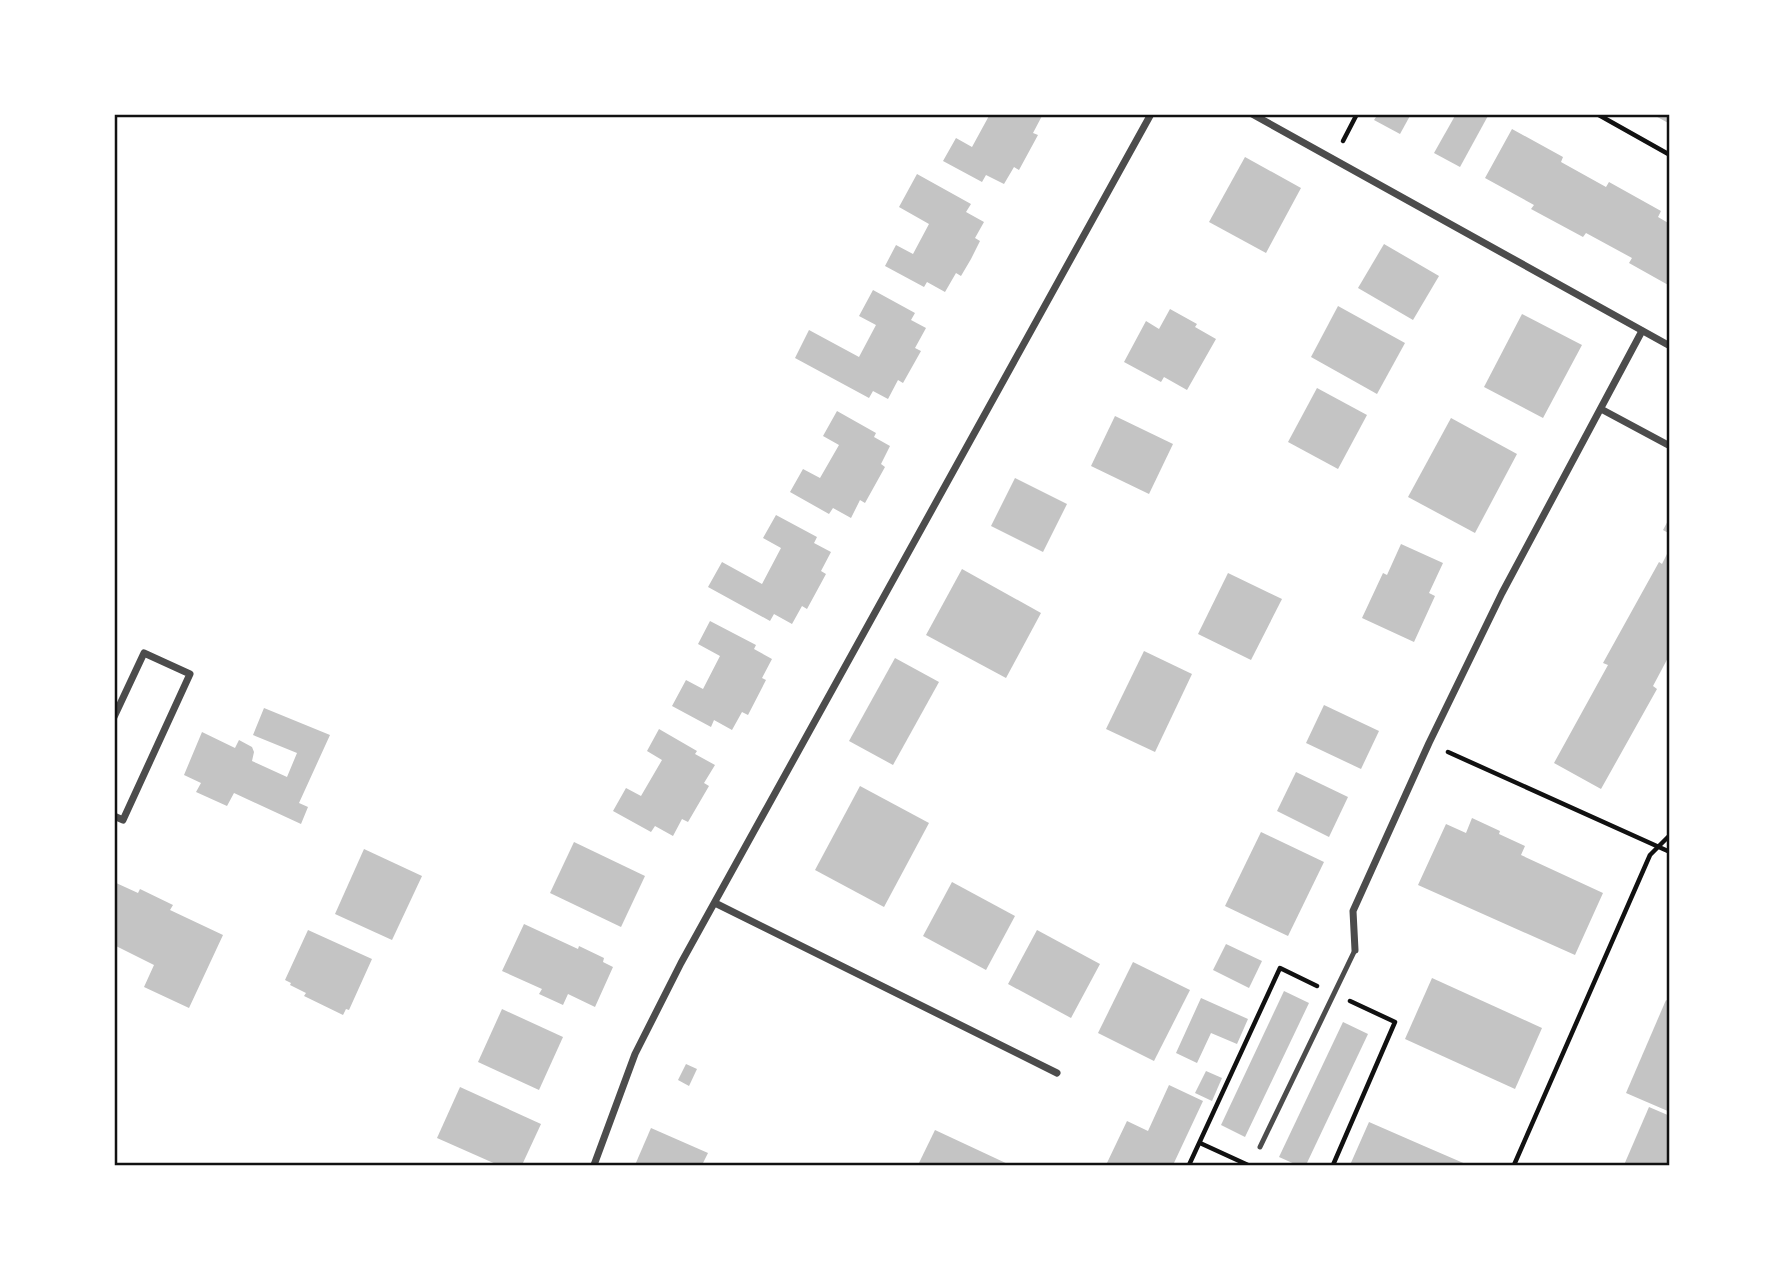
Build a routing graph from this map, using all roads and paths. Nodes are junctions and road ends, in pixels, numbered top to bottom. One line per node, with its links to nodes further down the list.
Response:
1 (1151, 114): 17 (street)
2 (1252, 114): 6 (street)
3 (1357, 114): 6 (path)
4 (1597, 114): 5 (path)
5 (1670, 155)
6 (1334, 158): 7 (street)
7 (1642, 331): 8 (street); 9 (street)
8 (1670, 346)
9 (1601, 409): 10 (street); 12 (street)
10 (1670, 446)
11 (114, 717): 13 (street)
12 (1429, 743): 15 (path); 18 (street)
13 (114, 816)
14 (1670, 835): 15 (path)
15 (1660, 847): 16 (path); 24 (path)
16 (1670, 852)
17 (715, 903): 19 (street); 22 (street)
18 (1355, 950): 21 (lane)
19 (1057, 1073)
20 (1200, 1143): 23 (path)
21 (1260, 1147)
22 (594, 1165)
23 (1248, 1165)
24 (1514, 1165)

